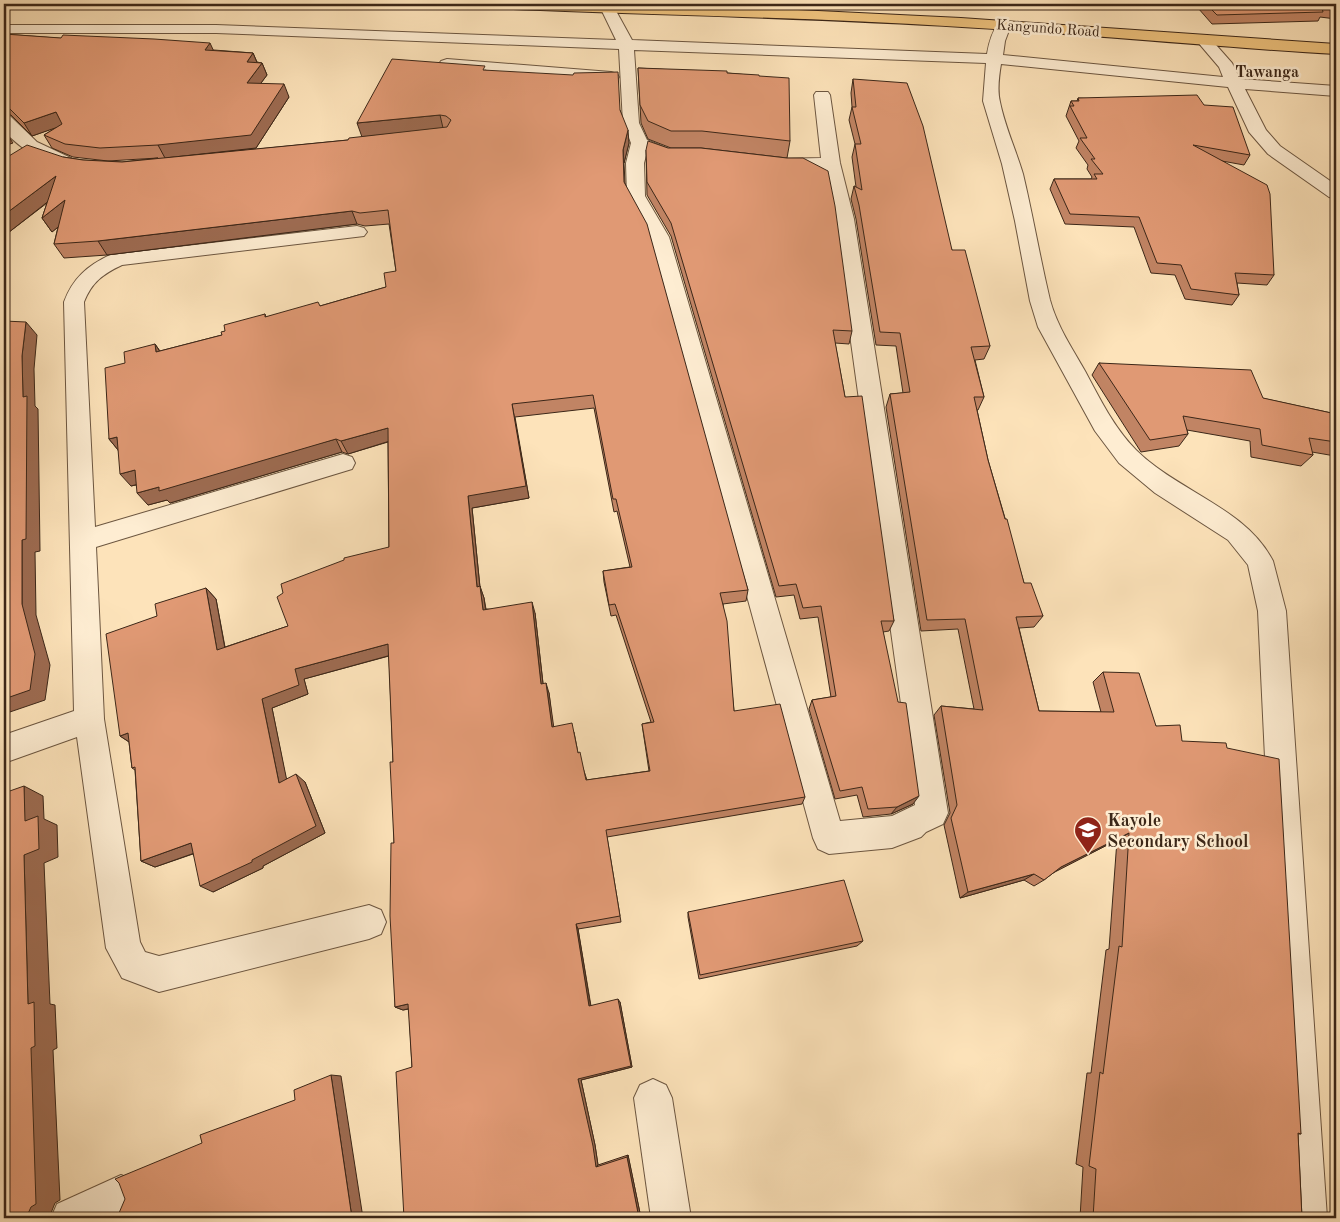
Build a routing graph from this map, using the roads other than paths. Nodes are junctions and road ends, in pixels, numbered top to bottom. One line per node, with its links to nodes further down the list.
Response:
1 (489, 4): 2 (highway, Kangundo Road)
2 (608, 8): 3 (highway, Kangundo Road); 6 (street)
3 (1004, 25): 5 (highway, Kangundo Road); 8 (street)
4 (4, 29): 6 (street)
5 (1204, 40): 7 (highway, Kangundo Road); 11 (street)
6 (626, 44): 8 (street); 10 (street)
7 (1336, 49)
8 (994, 59): 11 (street); 31 (street)
9 (433, 62): 10 (street)
10 (627, 79): 15 (street)
11 (1236, 84): 12 (street); 20 (street)
12 (1336, 90)
13 (822, 95): 18 (street)
14 (4, 120): 19 (street)
15 (640, 143): 16 (street); 18 (street)
16 (701, 155)
17 (758, 162): 18 (street)
18 (831, 163)
19 (79, 165)
20 (1336, 192)
21 (357, 232): 23 (street)
22 (343, 463): 23 (street)
23 (82, 541): 24 (street)
24 (89, 719): 25 (street); 26 (street)
25 (4, 749)
26 (369, 922)
27 (653, 1098): 30 (street)
28 (121, 1195): 29 (street)
29 (71, 1218)
30 (671, 1218)
31 (1307, 1218)

